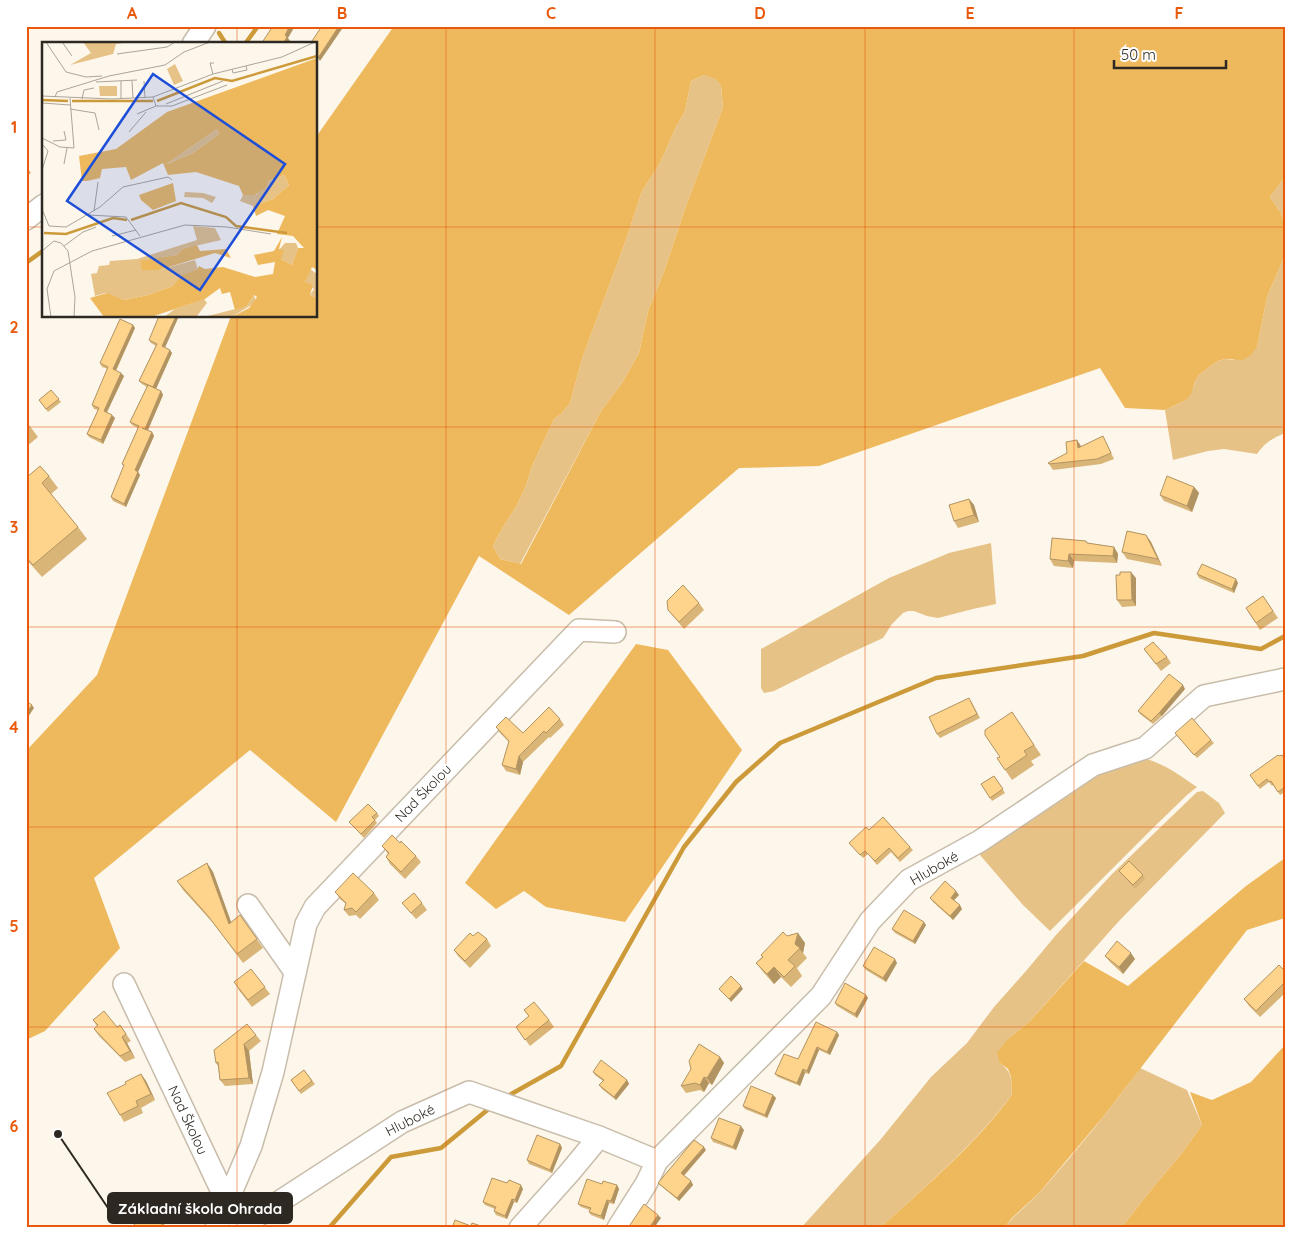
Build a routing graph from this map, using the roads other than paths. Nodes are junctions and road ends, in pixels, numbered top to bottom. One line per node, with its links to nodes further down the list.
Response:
1 (205, 26): 2 (street)
2 (195, 42)
3 (42, 207): 4 (street)
4 (26, 219)
5 (614, 632): 8 (street, Nad Školou)
6 (1285, 679): 11 (street, Hluboké)
7 (248, 905): 8 (street)
8 (296, 972): 12 (street, Nad Školou)
9 (124, 984): 12 (street, Nad Školou)
10 (599, 1137): 11 (street, Hluboké); 14 (street, Hluboké); 15 (street)
11 (658, 1161): 16 (street, Hluboké)
12 (227, 1202): 13 (street, Nad Školou)
13 (216, 1228)
14 (239, 1228)
15 (520, 1228)
16 (618, 1228)

